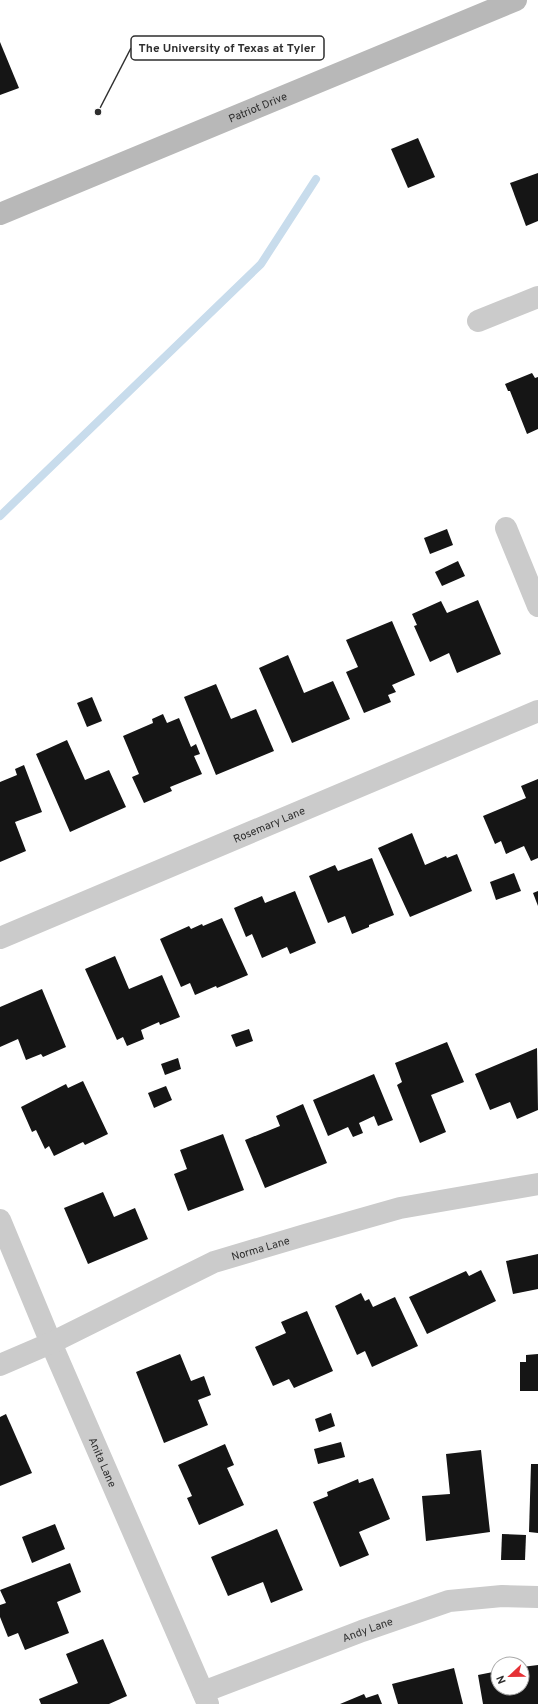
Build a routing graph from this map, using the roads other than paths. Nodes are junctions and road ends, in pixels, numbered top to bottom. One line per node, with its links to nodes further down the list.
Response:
1 (516, 0): 2 (street, Patriot Drive)
2 (0, 214)
3 (538, 297): 4 (street)
4 (478, 321)
5 (506, 528): 6 (street)
6 (538, 606)
7 (538, 711): 8 (street, Rosemary Lane)
8 (0, 938)
9 (538, 1184): 11 (street, Norma Lane)
10 (0, 1220): 11 (street, Anita Lane)
11 (51, 1343): 12 (street, Norma Lane); 14 (street, Anita Lane)
12 (0, 1365)
13 (538, 1597): 14 (street, Andy Lane)
14 (205, 1698)

